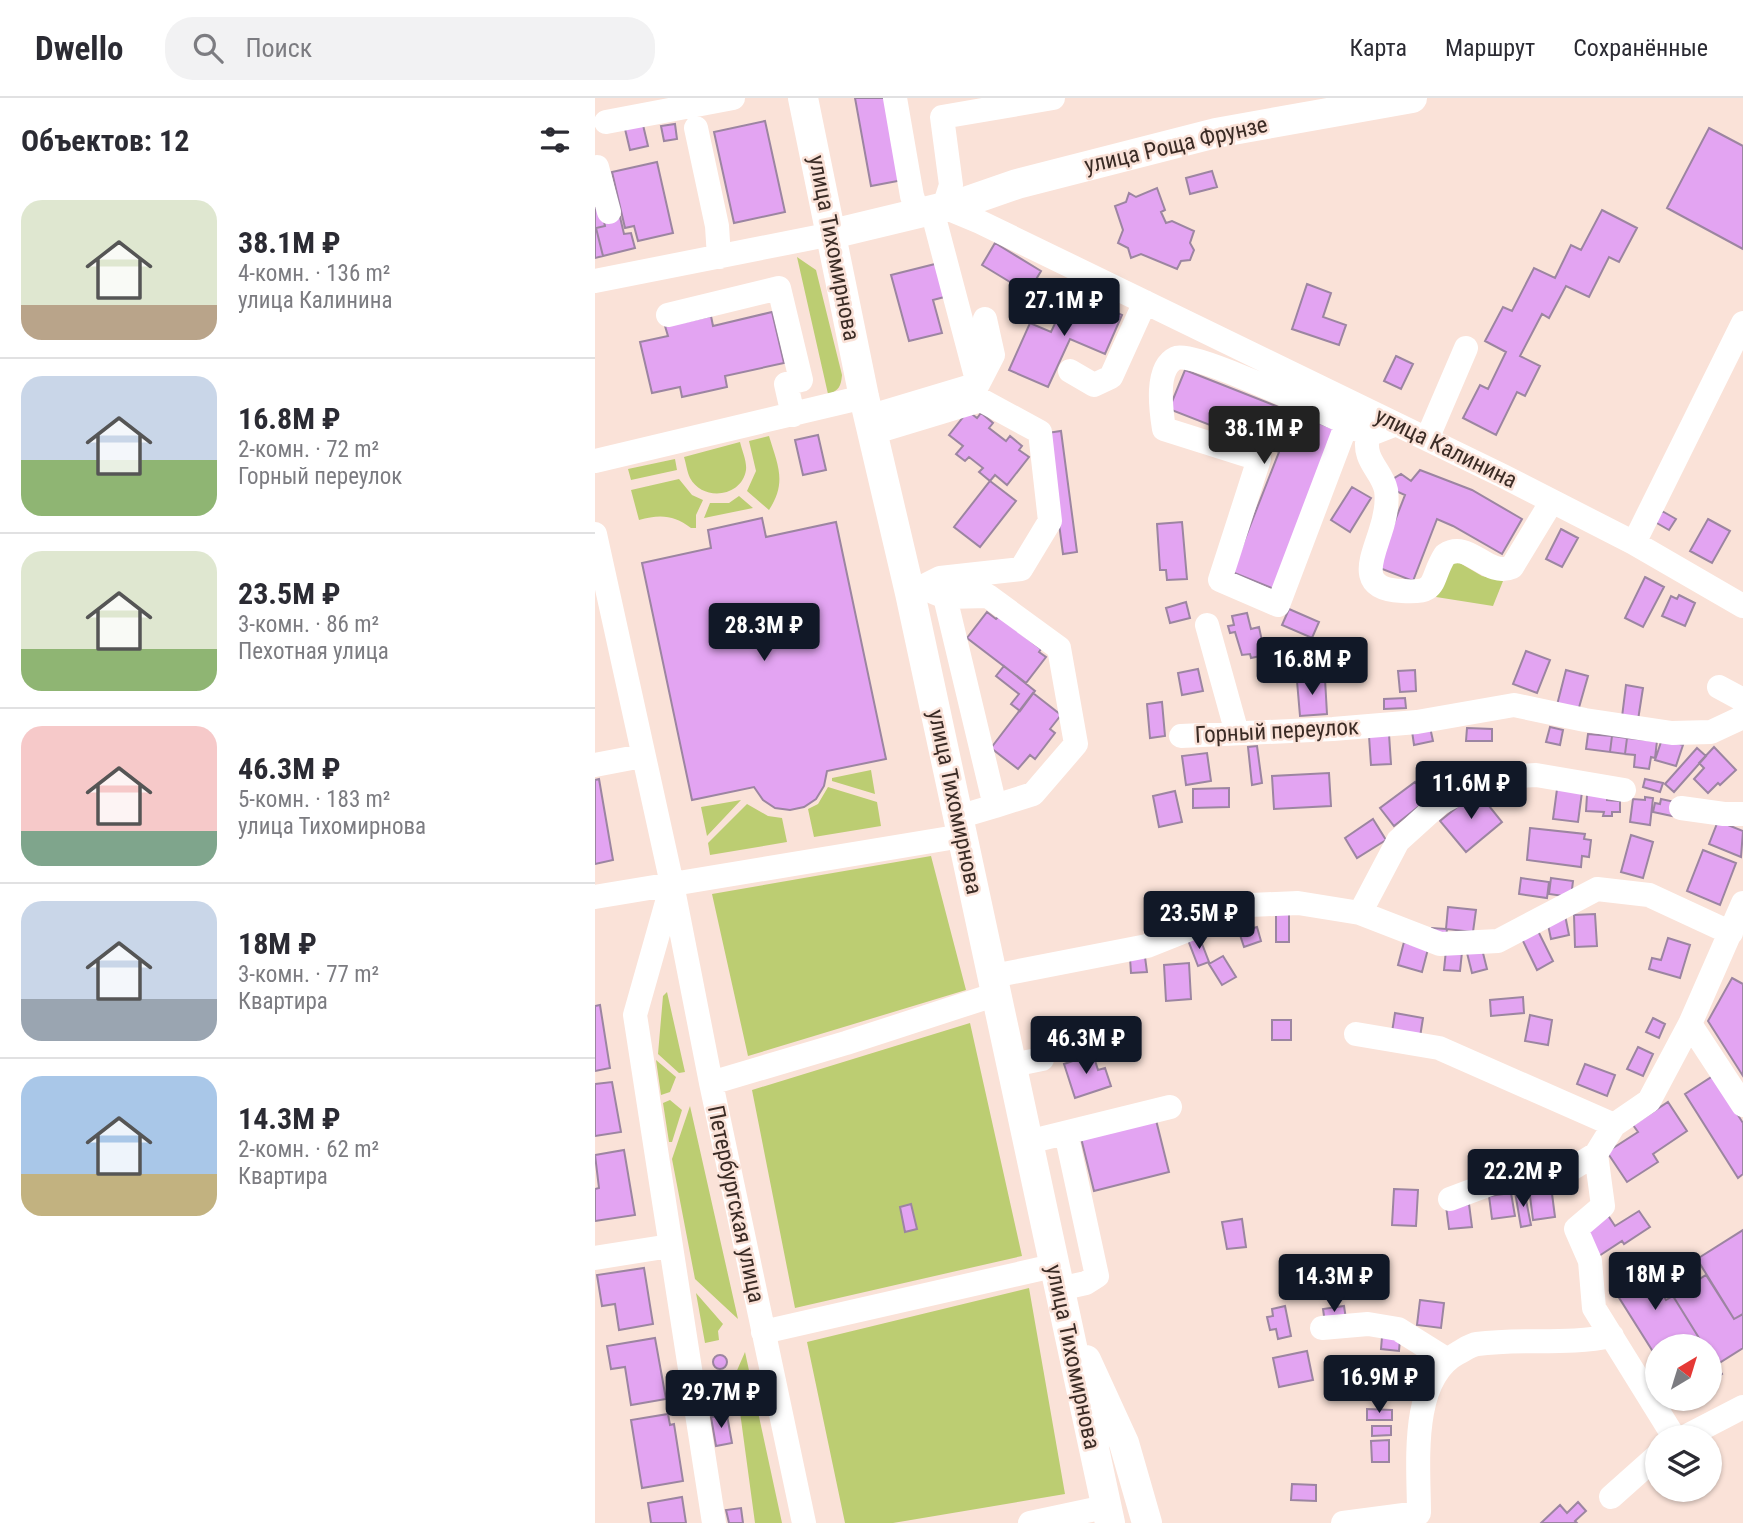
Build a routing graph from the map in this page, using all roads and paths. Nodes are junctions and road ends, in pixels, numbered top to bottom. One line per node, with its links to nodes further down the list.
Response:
1 (733, 98): 7 (street)
2 (803, 98): 12 (main road, улица Тихомирнова)
3 (895, 98): 10 (street)
4 (1053, 98): 6 (street)
5 (1412, 98): 10 (main road, улица Роща Фрунзе)
6 (942, 107): 10 (street)
7 (606, 122)
8 (696, 128): 13 (street)
9 (595, 168): 11 (street)
10 (931, 210): 12 (main road); 15 (street, улица Калинина); 21 (street)
11 (609, 212)
12 (832, 234): 13 (street); 23 (main road, улица Тихомирнова)
13 (719, 257): 14 (street)
14 (595, 281)
15 (1145, 302): 20 (street); 24 (street, улица Калинина)
16 (668, 316): 22 (street)
17 (985, 319): 21 (street)
18 (1743, 323): 30 (street)
19 (1466, 348): 26 (street)
20 (1070, 371)
21 (978, 384): 23 (street)
22 (793, 415): 23 (street); 27 (street)
23 (868, 415): 31 (main road, улица Тихомирнова); 31 (street)
24 (1396, 424): 25 (street); 26 (street, улица Калинина)
25 (1357, 429): 25 (street); 28 (street)
26 (1427, 439): 28 (street, улица Калинина)
27 (595, 461)
28 (1552, 500): 30 (street, улица Калинина)
29 (595, 534): 33 (street, Петербургская улица)
30 (1634, 543): 32 (street, улица Калинина)
31 (926, 593): 43 (street); 43 (street); 46 (main road, улица Тихомирнова)
32 (1743, 606)
33 (603, 612): 40 (street, Петербургская улица)
34 (1207, 625): 38 (street)
35 (1719, 688): 36 (street)
36 (1743, 700)
37 (1743, 717): 38 (street, Горный переулок)
38 (1237, 733): 39 (street, Горный переулок)
39 (1181, 736)
40 (642, 756): 41 (street); 47 (street, Петербургская улица)
41 (595, 765)
42 (1624, 790): 50 (street)
43 (995, 806): 46 (street)
44 (1681, 808): 45 (street)
45 (1743, 814)
46 (960, 826): 47 (street); 52 (main road, улица Тихомирнова)
47 (672, 884): 48 (street); 57 (street, Петербургская улица); 65 (street, Петербургская улица)
48 (595, 897)
49 (1743, 903): 51 (street)
50 (1360, 913): 51 (street); 52 (street)
51 (1731, 933): 53 (street)
52 (995, 985): 56 (main road, улица Тихомирнова); 57 (street)
53 (1690, 1024): 58 (street); 60 (street)
54 (1356, 1034): 60 (street)
55 (1042, 1059): 56 (street)
56 (1012, 1065): 62 (main road, улица Тихомирнова)
57 (711, 1083): 69 (street, Петербургская улица)
58 (1743, 1105)
59 (1170, 1107): 61 (street)
60 (1614, 1125): 63 (street)
61 (1066, 1133): 62 (street); 67 (street)
62 (1028, 1142): 67 (main road, улица Тихомирнова)
63 (1596, 1154): 64 (street); 70 (street)
64 (1450, 1199)
65 (670, 1246): 66 (street); 78 (street, Петербургская улица)
66 (595, 1258)
67 (1059, 1289): 69 (street); 77 (main road, улица Тихомирнова); 81 (main road)
68 (1322, 1328): 71 (street)
69 (763, 1332): 79 (street, Петербургская улица)
70 (1612, 1336): 71 (street); 73 (street)
71 (1446, 1359): 82 (street)
72 (1743, 1407): 74 (street)
73 (1667, 1425)
74 (1708, 1425)
75 (1645, 1467): 76 (street)
76 (1611, 1497)
77 (1108, 1518): 80 (street)
78 (714, 1523)
79 (804, 1523)
80 (1030, 1523)
81 (1147, 1523)
82 (1343, 1523)

